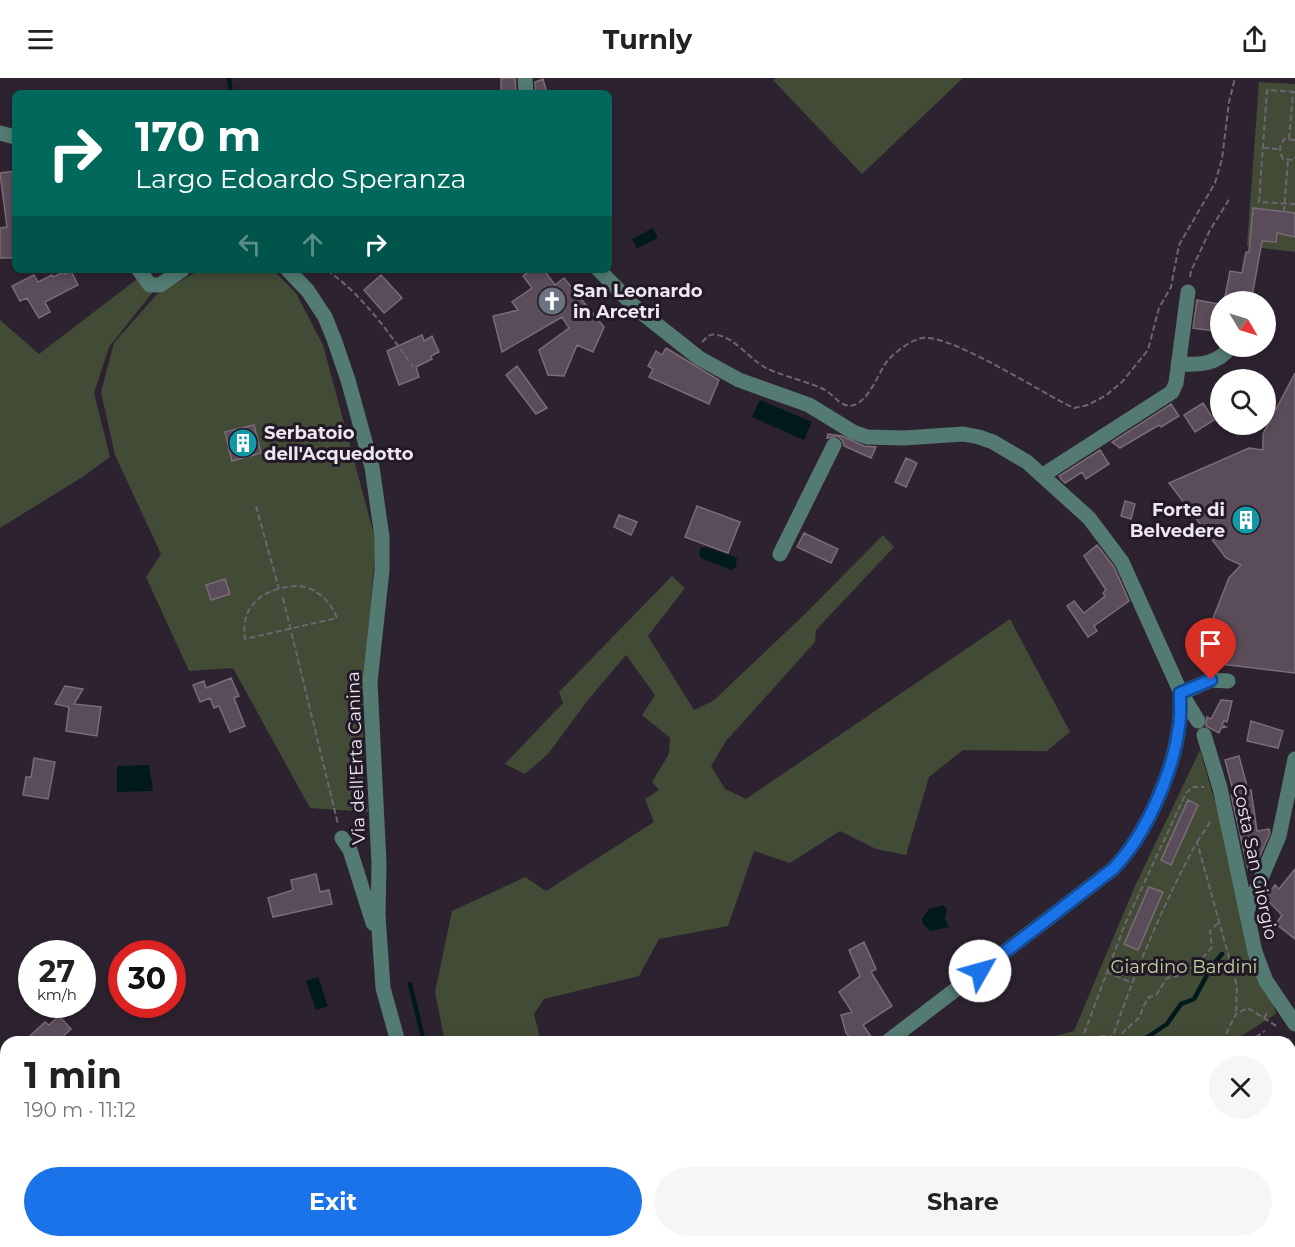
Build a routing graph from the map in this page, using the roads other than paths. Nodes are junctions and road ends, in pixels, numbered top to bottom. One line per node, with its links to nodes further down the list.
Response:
1 (141, 273): 2 (street)
2 (178, 273)
3 (291, 273): 16 (street, Via dell'Erta Canina)
4 (602, 273): 8 (street, Costa San Giorgio)
5 (1188, 292): 7 (street)
6 (1221, 357): 7 (street)
7 (1178, 364): 9 (street)
8 (838, 437): 9 (street, Costa San Giorgio); 10 (street)
9 (1043, 475): 12 (street, Costa San Giorgio)
10 (780, 554)
11 (1228, 681): 12 (street)
12 (1180, 693): 15 (street, Costa San Giorgio); 19 (street)
13 (1295, 759): 15 (street)
14 (342, 838): 16 (street, Via dell'Erta Canina)
15 (1247, 911): 17 (street, Costa San Giorgio)
16 (380, 943): 18 (street, Via dell'Erta Canina)
17 (1295, 1024)
18 (396, 1036)
19 (895, 1036)

